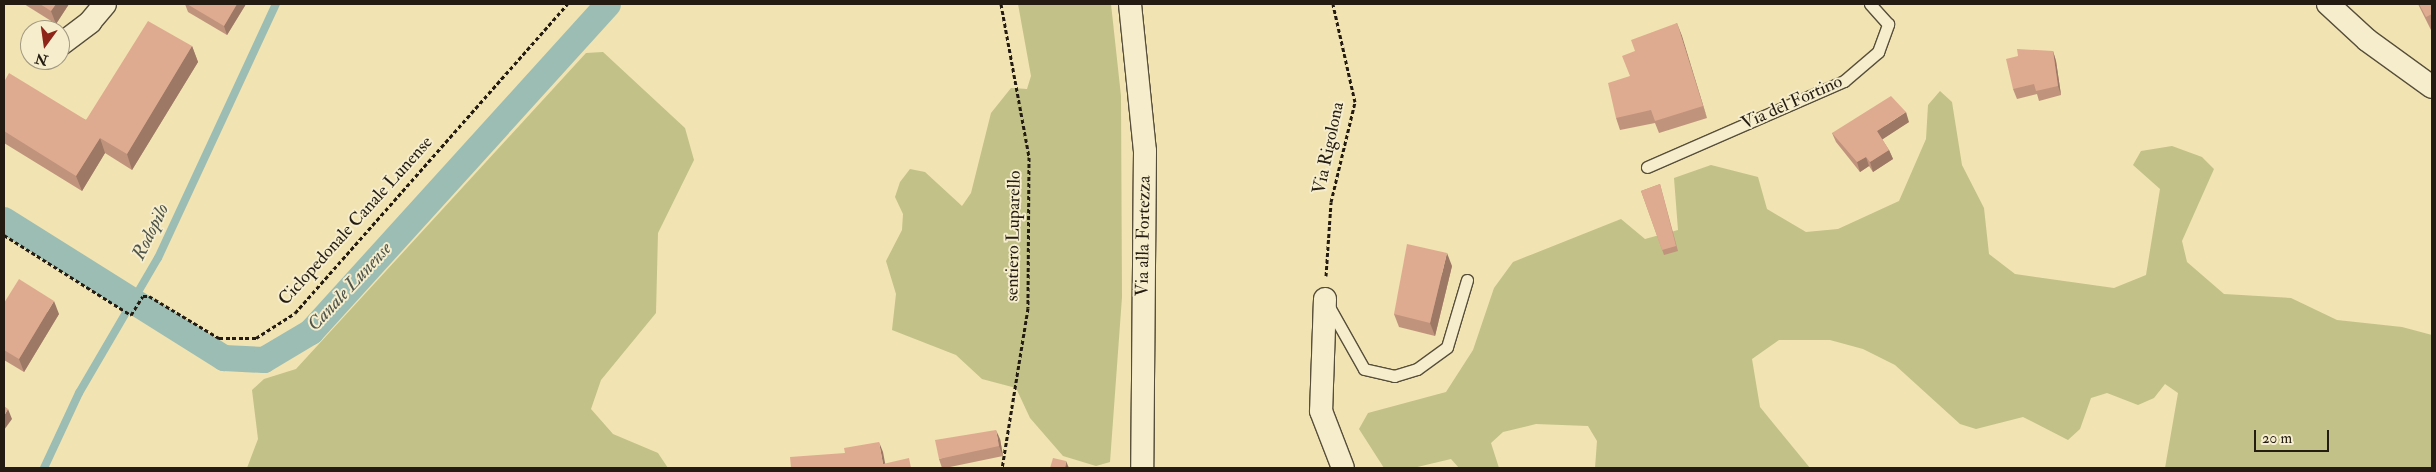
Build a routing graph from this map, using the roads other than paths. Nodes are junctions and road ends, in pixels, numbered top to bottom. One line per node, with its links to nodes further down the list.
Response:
1 (105, 4): 5 (street)
2 (1130, 4): 10 (street, Via alla Fortezza)
3 (1870, 4): 7 (lane, Via del Fortino)
4 (2328, 4): 6 (street)
5 (70, 37)
6 (2432, 88)
7 (1647, 167)
8 (1467, 280): 9 (lane)
9 (1325, 299): 11 (street)
10 (1142, 468)
11 (1343, 468)

